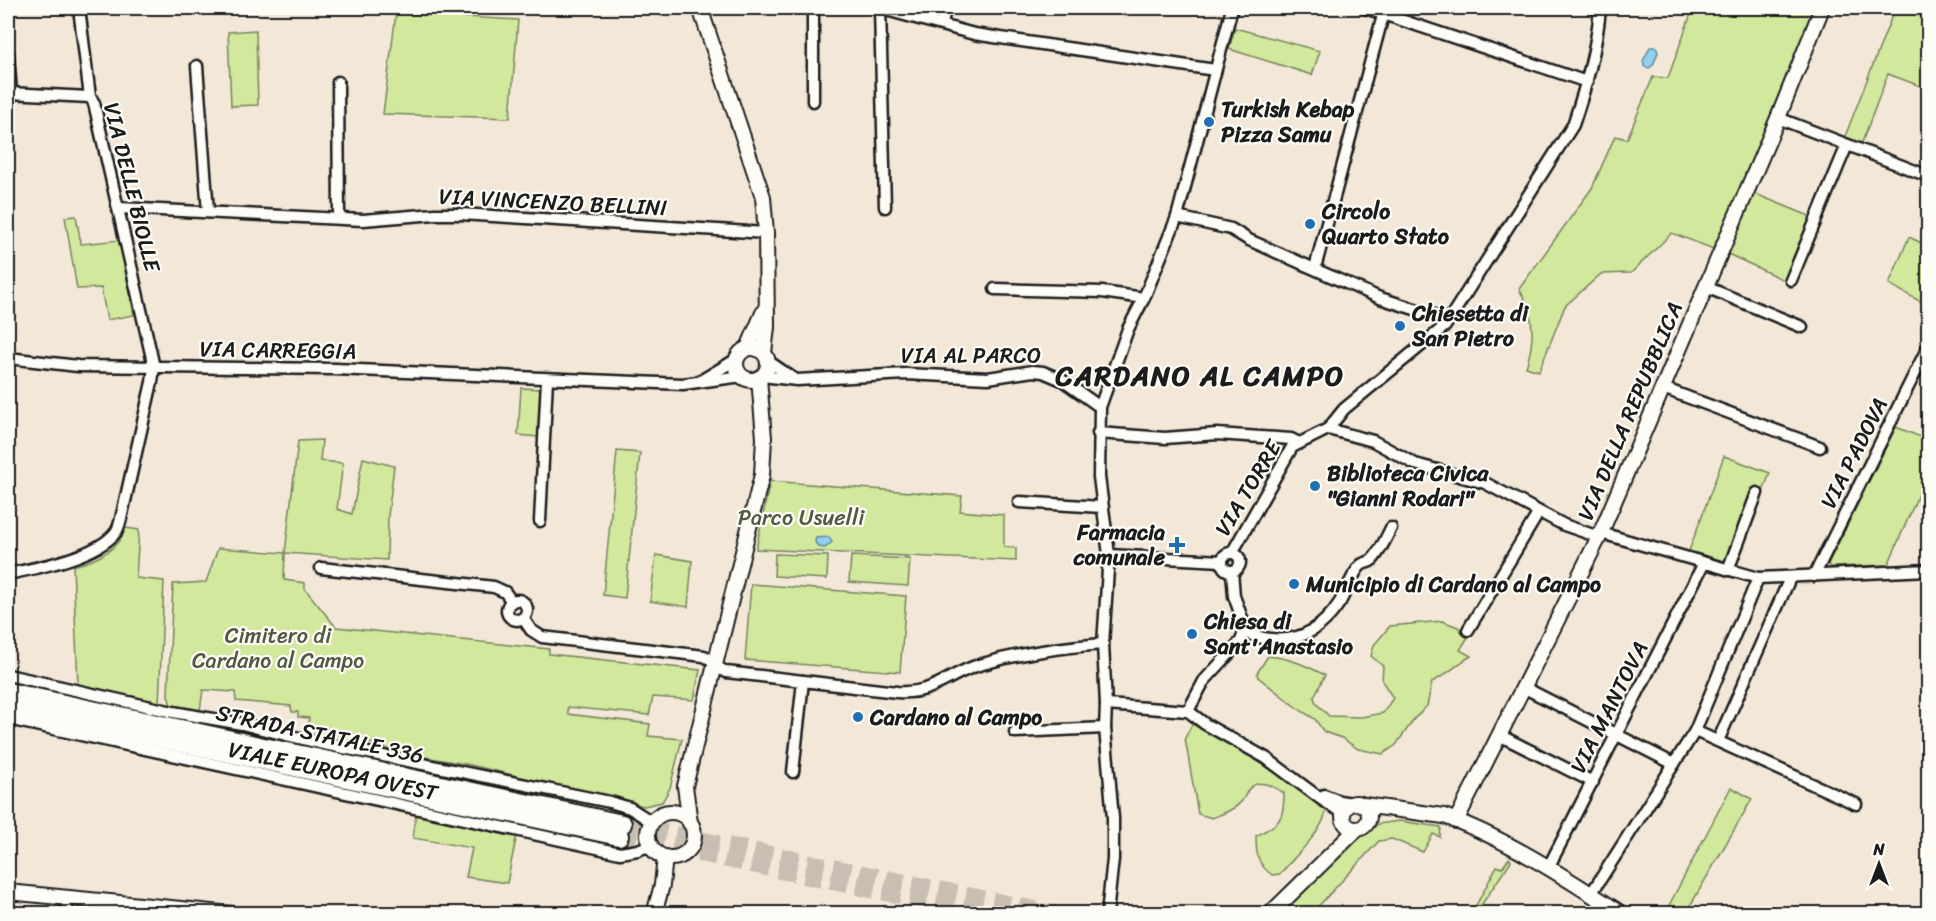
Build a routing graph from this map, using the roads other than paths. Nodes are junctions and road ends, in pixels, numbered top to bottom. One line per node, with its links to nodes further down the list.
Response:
1 (79, 8): 18 (street)
2 (700, 8): 28 (street)
3 (813, 8): 19 (street)
4 (880, 8): 11 (street); 23 (street)
5 (945, 8): 11 (street)
6 (1232, 8): 14 (street)
7 (1365, 8): 10 (street)
8 (1600, 8): 16 (street)
9 (1822, 8): 20 (street, VIA DELLA REPUBBLICA)
10 (1384, 11): 16 (street); 29 (street)
11 (942, 25): 14 (street)
12 (8, 53): 17 (street)
13 (197, 66): 25 (street)
14 (1215, 70): 26 (street)
15 (338, 82): 27 (street)
16 (1587, 82): 35 (street)
17 (9, 93): 18 (street, VIA DELLE BIOLLE)
18 (90, 97): 24 (street, VIA DELLE BIOLLE)
19 (813, 101)
20 (1778, 118): 21 (street); 31 (street, VIA DELLA REPUBBLICA)
21 (1847, 145): 22 (street); 30 (street)
22 (1929, 176)
23 (885, 207)
24 (119, 208): 25 (street, VIA VINCENZO BELLINI); 42 (street, VIA DELLE BIOLLE)
25 (208, 212): 27 (street, VIA VINCENZO BELLINI)
26 (1177, 217): 29 (street); 33 (street)
27 (339, 218): 28 (street, VIA VINCENZO BELLINI)
28 (766, 233): 34 (street)
29 (1315, 268): 35 (street)
30 (1791, 280)
31 (1706, 287): 36 (street); 47 (street, VIA DELLA REPUBBLICA)
32 (995, 289): 33 (street)
33 (1144, 298): 48 (street)
34 (767, 306): 38 (street); 39 (street)
35 (1449, 320): 49 (street)
36 (1802, 327)
37 (1929, 347): 69 (street, VIA PADOVA)
38 (748, 348): 39 (street); 41 (street)
39 (766, 357): 43 (street); 45 (street)
40 (8, 358): 42 (street, VIA CARREGGIA)
41 (737, 359): 43 (street); 46 (street)
42 (154, 367): 44 (street, VIA CARREGGIA); 68 (street)
43 (754, 377): 45 (street, VIA AL PARCO); 46 (street, VIA CARREGGIA); 75 (street)
44 (547, 379): 46 (street, VIA CARREGGIA); 57 (street)
45 (797, 380): 48 (street, VIA AL PARCO)
46 (697, 383)
47 (1664, 388): 52 (street); 59 (street, VIA DELLA REPUBBLICA)
48 (1100, 407): 50 (street)
49 (1328, 429): 51 (street); 56 (street)
50 (1098, 434): 51 (street); 55 (street)
51 (1299, 443): 60 (street, VIA TORRE)
52 (1820, 447)
53 (1757, 493): 65 (street)
54 (1019, 502): 55 (street)
55 (1102, 507): 61 (street)
56 (1539, 512): 59 (street); 72 (street)
57 (540, 521)
58 (1391, 528): 73 (street)
59 (1600, 535): 63 (street); 78 (street, VIA DELLA REPUBBLICA)
60 (1232, 554): 62 (street); 67 (street)
61 (1109, 555): 62 (street); 74 (street)
62 (1222, 561): 67 (street)
63 (1704, 563): 65 (street); 87 (street, VIA MANTOVA)
64 (321, 568): 75 (street)
65 (1728, 570): 70 (street)
66 (1929, 570): 69 (street)
67 (1232, 571): 73 (street)
68 (8, 574)
69 (1814, 576): 71 (street)
70 (1758, 578): 71 (street); 85 (street)
71 (1790, 578): 89 (street)
72 (1468, 630)
73 (1244, 632): 82 (street)
74 (1103, 644): 77 (street); 80 (street)
75 (716, 664): 77 (street); 93 (street)
76 (8, 675): 99 (street, VIALE EUROPA OVEST)
77 (803, 681): 91 (street)
78 (1523, 687): 87 (street); 88 (street, VIA DELLA REPUBBLICA)
79 (8, 692): 81 (highway, STRADA STATALE 336)
80 (1106, 705): 82 (street); 84 (street)
81 (8, 706)
82 (1188, 711): 97 (street)
83 (8, 719): 101 (street, VIALE EUROPA OVEST)
84 (1105, 729): 86 (street); 112 (street)
85 (1695, 731): 89 (street); 90 (street)
86 (1015, 732)
87 (1617, 734): 90 (street); 92 (street, VIA MANTOVA)
88 (1499, 735): 92 (street); 98 (street, VIA DELLA REPUBBLICA)
89 (1718, 741): 94 (street)
90 (1674, 764): 105 (street)
91 (793, 772)
92 (1593, 782): 103 (street, VIA MANTOVA)
93 (685, 786): 96 (street); 100 (street)
94 (1856, 804)
95 (1414, 812): 97 (street); 97 (street); 98 (street)
96 (664, 813): 99 (street); 100 (street)
97 (1352, 815): 113 (street)
98 (1456, 821): 103 (street)
99 (652, 822): 101 (street)
100 (690, 823): 102 (street)
101 (651, 846): 102 (street)
102 (666, 857): 111 (street)
103 (1548, 868): 105 (street)
104 (8, 892): 106 (street)
105 (1591, 894): 114 (street)
106 (68, 897): 107 (street); 109 (street)
107 (102, 907): 108 (street)
108 (202, 912): 110 (street)
109 (66, 914)
110 (232, 914)
111 (654, 914)
112 (1107, 914)
113 (1270, 914)
114 (1622, 914)

